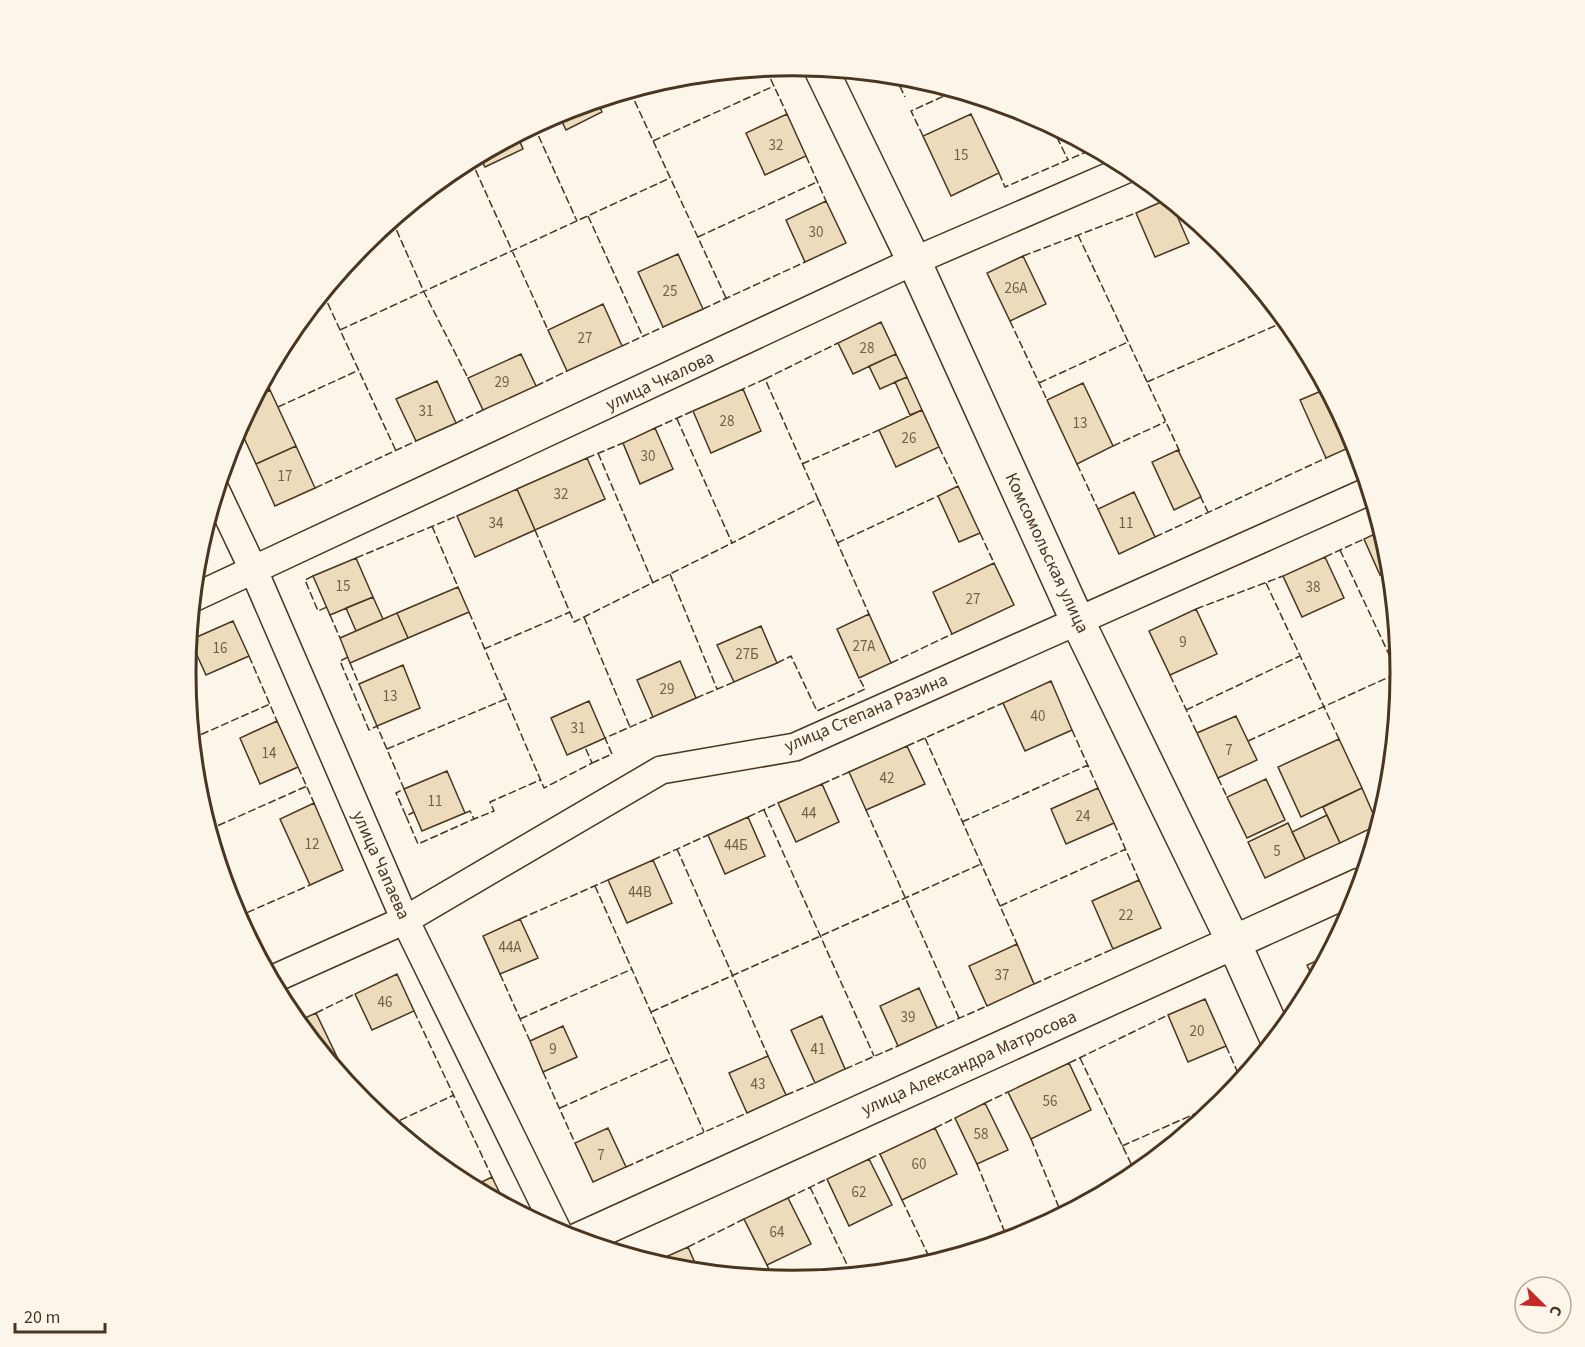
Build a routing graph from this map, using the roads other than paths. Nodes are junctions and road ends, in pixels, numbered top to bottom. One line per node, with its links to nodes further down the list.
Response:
1 (825, 78): 3 (street, Комсомольская улица)
2 (1118, 173): 3 (street, улица Чкалова)
3 (914, 261): 6 (street, улица Чкалова); 8 (street, Комсомольская улица)
4 (1361, 493): 8 (street, улица Степана Разина)
5 (221, 502): 6 (street, улица Чапаева)
6 (254, 571): 7 (street, улица Чкалова); 10 (street, улица Чапаева)
7 (201, 593)
8 (1078, 622): 10 (street, улица Степана Разина); 11 (street, Комсомольская улица)
9 (1348, 890): 11 (street, улица Александра Матросова)
10 (405, 920): 12 (street, улица Степана Разина); 14 (street, улица Чапаева)
11 (1234, 943): 13 (street, Комсомольская улица); 15 (street, улица Александра Матросова)
12 (278, 977)
13 (1272, 1028)
14 (552, 1220)
15 (590, 1235)

